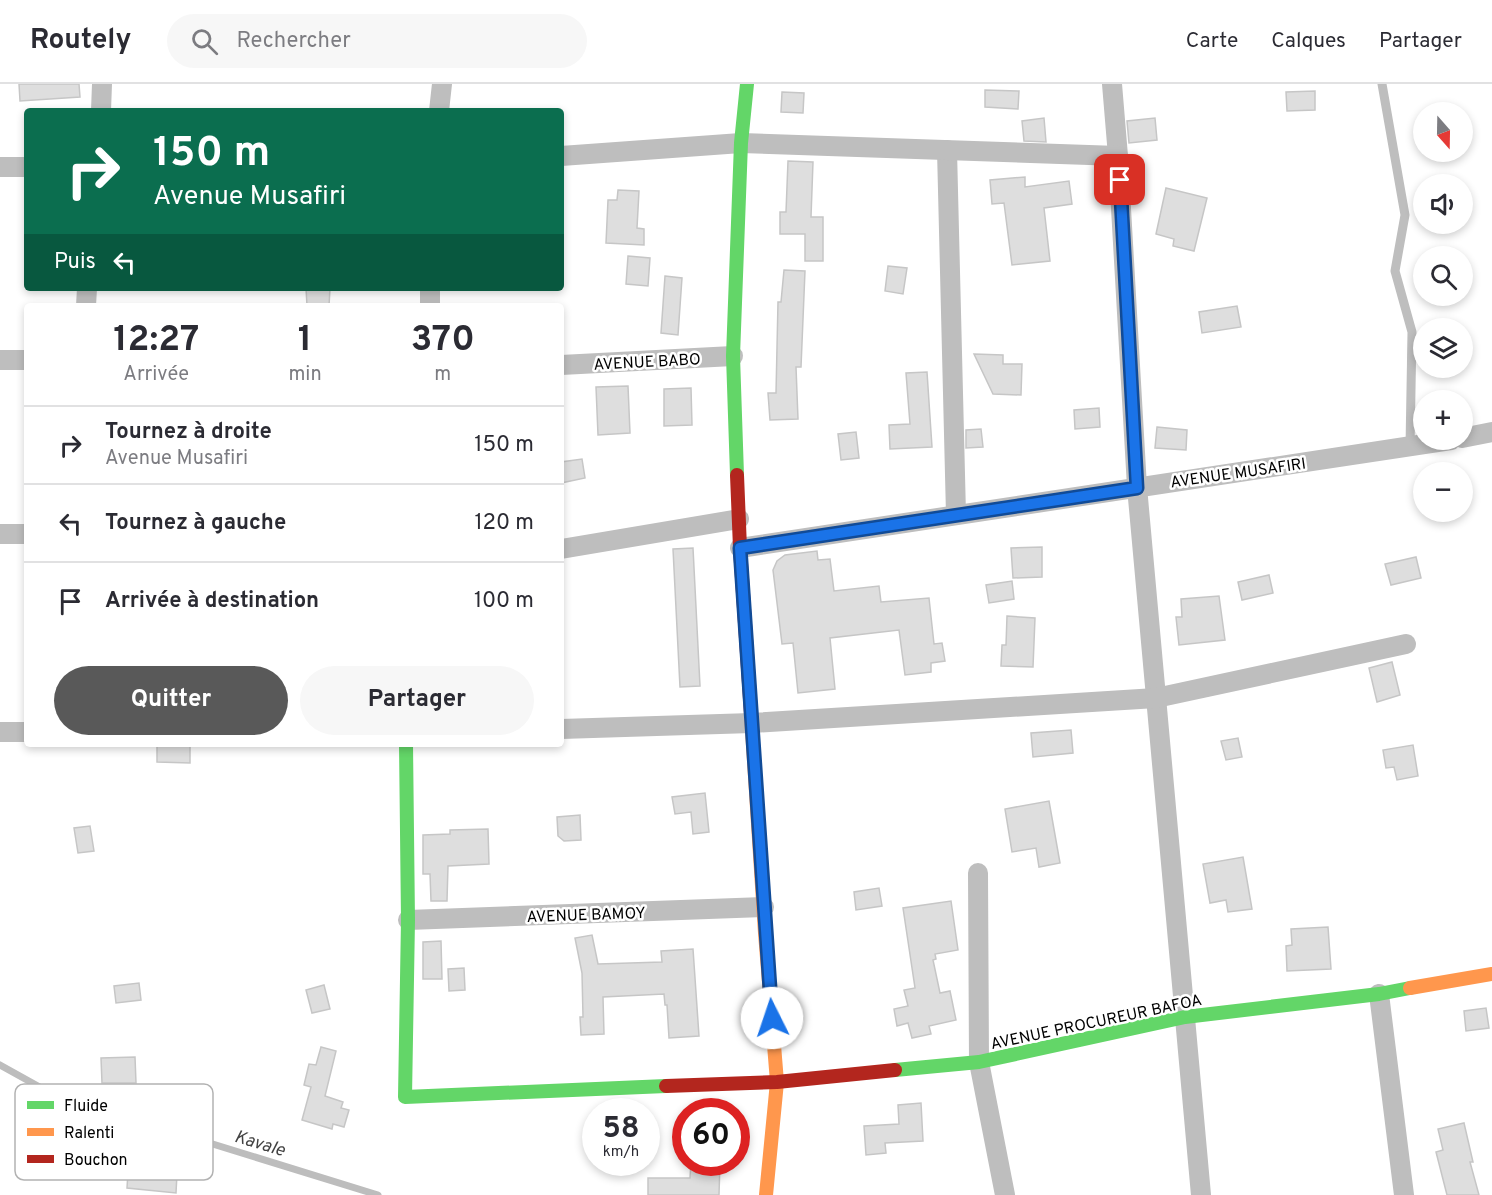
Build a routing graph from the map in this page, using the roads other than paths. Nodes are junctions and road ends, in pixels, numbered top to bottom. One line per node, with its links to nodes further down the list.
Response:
1 (102, 84): 6 (street)
2 (442, 84): 7 (street)
3 (747, 84): 8 (street)
4 (1112, 84): 11 (street)
5 (1382, 84): 21 (lane)
6 (101, 108)
7 (439, 108)
8 (741, 143): 9 (street); 10 (street); 14 (street)
9 (947, 150): 11 (street); 23 (street)
10 (564, 156)
11 (1118, 156): 22 (street)
12 (0, 167): 13 (street)
13 (24, 167)
14 (733, 356): 17 (street, AVENUE BABO); 24 (street)
15 (0, 360): 16 (street)
16 (24, 360)
17 (564, 365)
18 (1492, 432): 19 (street)
19 (1473, 436)
20 (1413, 446): 21 (street, AVENUE MUSAFIRI)
21 (1410, 447): 22 (street, AVENUE MUSAFIRI)
22 (1137, 488): 23 (street, AVENUE MUSAFIRI); 30 (street)
23 (956, 515): 28 (street, AVENUE MUSAFIRI)
24 (740, 519): 27 (street); 28 (street)
25 (0, 534): 26 (street)
26 (24, 534)
27 (564, 548)
28 (740, 548): 31 (street)
29 (1406, 644): 30 (street)
30 (1156, 698): 31 (street); 41 (street)
31 (752, 723): 32 (street); 37 (street)
32 (564, 729)
33 (0, 732): 34 (street)
34 (24, 732)
35 (406, 747): 38 (street)
36 (978, 873): 42 (street)
37 (764, 908): 38 (street, AVENUE BAMOY); 43 (street)
38 (408, 920): 43 (street, AVENUE PROCUREUR BAFOA)
39 (1492, 974): 40 (street, AVENUE PROCUREUR BAFOA)
40 (1379, 994): 41 (street, AVENUE PROCUREUR BAFOA); 47 (street)
41 (1185, 1017): 42 (street, AVENUE PROCUREUR BAFOA); 46 (street)
42 (979, 1062): 43 (street, AVENUE PROCUREUR BAFOA); 45 (street)
43 (777, 1082): 44 (street)
44 (766, 1195)
45 (1005, 1195)
46 (1201, 1195)
47 (1404, 1195)

